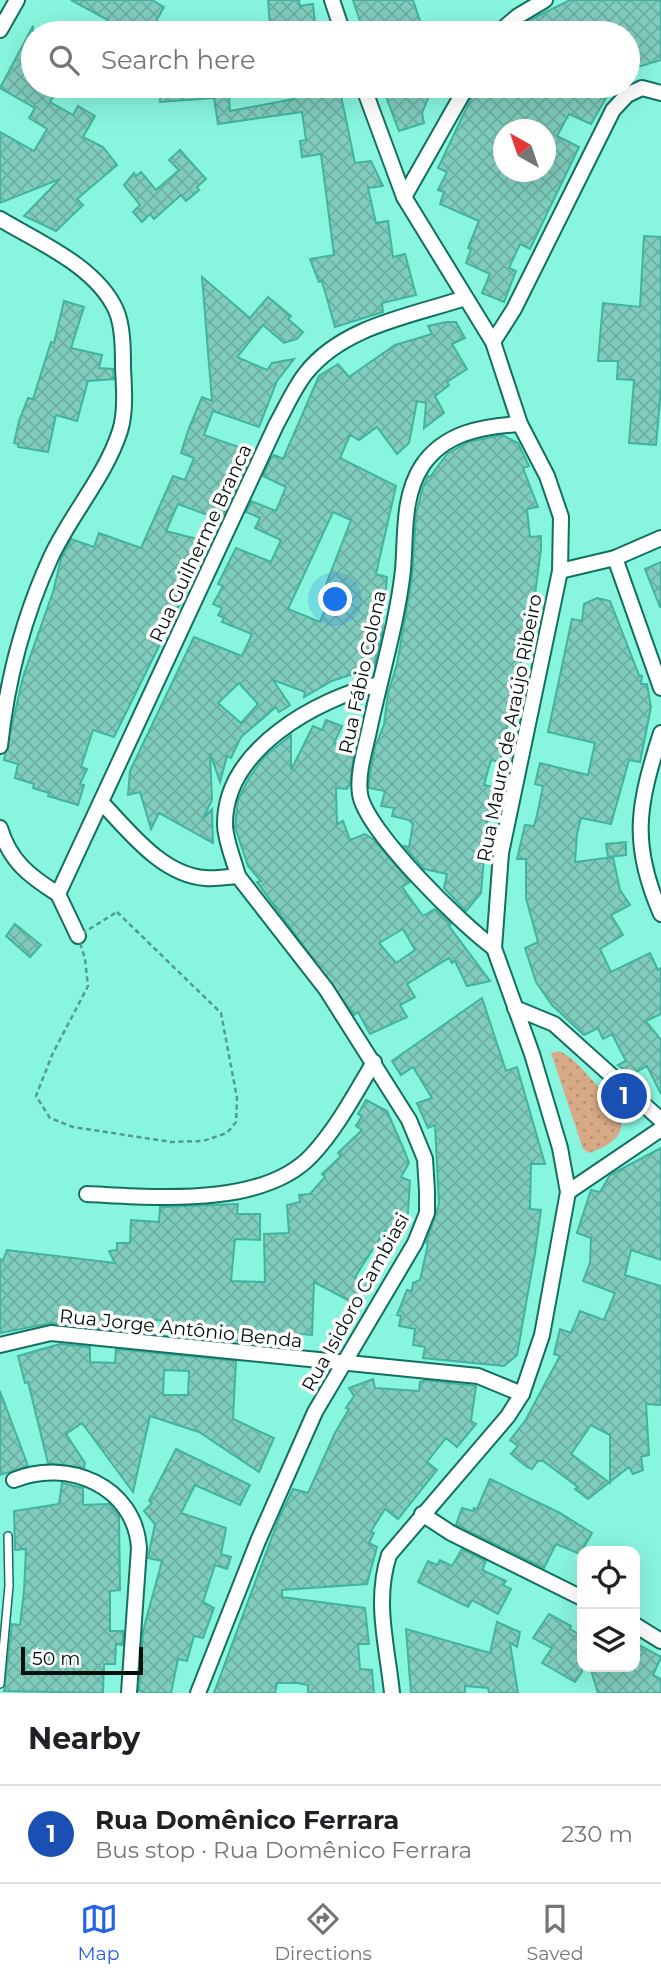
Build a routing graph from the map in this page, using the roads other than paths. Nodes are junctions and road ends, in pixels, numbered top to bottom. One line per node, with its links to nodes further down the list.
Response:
1 (17, 0): 6 (street)
2 (332, 0): 4 (street)
3 (545, 0): 5 (street)
4 (339, 21)
5 (512, 21)
6 (0, 30)
7 (640, 89): 8 (street)
8 (661, 93)
9 (367, 98): 12 (street, Rua Mauro de Araújo Ribeiro)
10 (460, 98): 12 (street)
11 (624, 98): 15 (street)
12 (404, 197): 14 (street, Rua Mauro de Araújo Ribeiro)
13 (0, 219): 23 (street)
14 (465, 298): 15 (street, Rua Mauro de Araújo Ribeiro); 24 (street, Rua Guilherme Branca)
15 (493, 342): 16 (street, Rua Mauro de Araújo Ribeiro)
16 (520, 424): 19 (street, Rua Mauro de Araújo Ribeiro); 20 (street, Rua Fábio Colona)
17 (661, 538): 18 (street)
18 (615, 558): 19 (street); 21 (street)
19 (559, 570): 30 (street, Rua Mauro de Araújo Ribeiro)
20 (379, 684): 26 (street); 30 (street, Rua Fábio Colona)
21 (661, 688)
22 (661, 733): 28 (street)
23 (0, 746)
24 (102, 803): 26 (street); 27 (street, Rua Guilherme Branca)
25 (0, 828): 27 (street)
26 (238, 876): 32 (street, Rua Isidoro Cambiasi)
27 (58, 894): 29 (street)
28 (661, 914)
29 (78, 936)
30 (494, 948): 31 (street, Rua Mauro de Araújo Ribeiro)
31 (515, 1009): 33 (street); 35 (street, Rua Mauro de Araújo Ribeiro)
32 (374, 1062): 36 (street); 38 (street, Rua Isidoro Cambiasi)
33 (661, 1120)
34 (661, 1129): 35 (street)
35 (568, 1192): 39 (street, Rua Mauro de Araújo Ribeiro)
36 (87, 1194)
37 (0, 1345): 38 (street, Rua Jorge Antônio Benda)
38 (343, 1363): 39 (street, Rua Jorge Antônio Benda); 48 (street, Rua Isidoro Cambiasi)
39 (522, 1394): 41 (street, Rua Mauro de Araújo Ribeiro)
40 (14, 1480): 47 (street)
41 (422, 1514): 43 (street); 49 (street, Rua Mauro de Araújo Ribeiro)
42 (9, 1536): 46 (lane)
43 (577, 1596)
44 (640, 1628): 45 (street)
45 (661, 1641)
46 (0, 1684)
47 (128, 1693)
48 (198, 1693)
49 (392, 1693)

